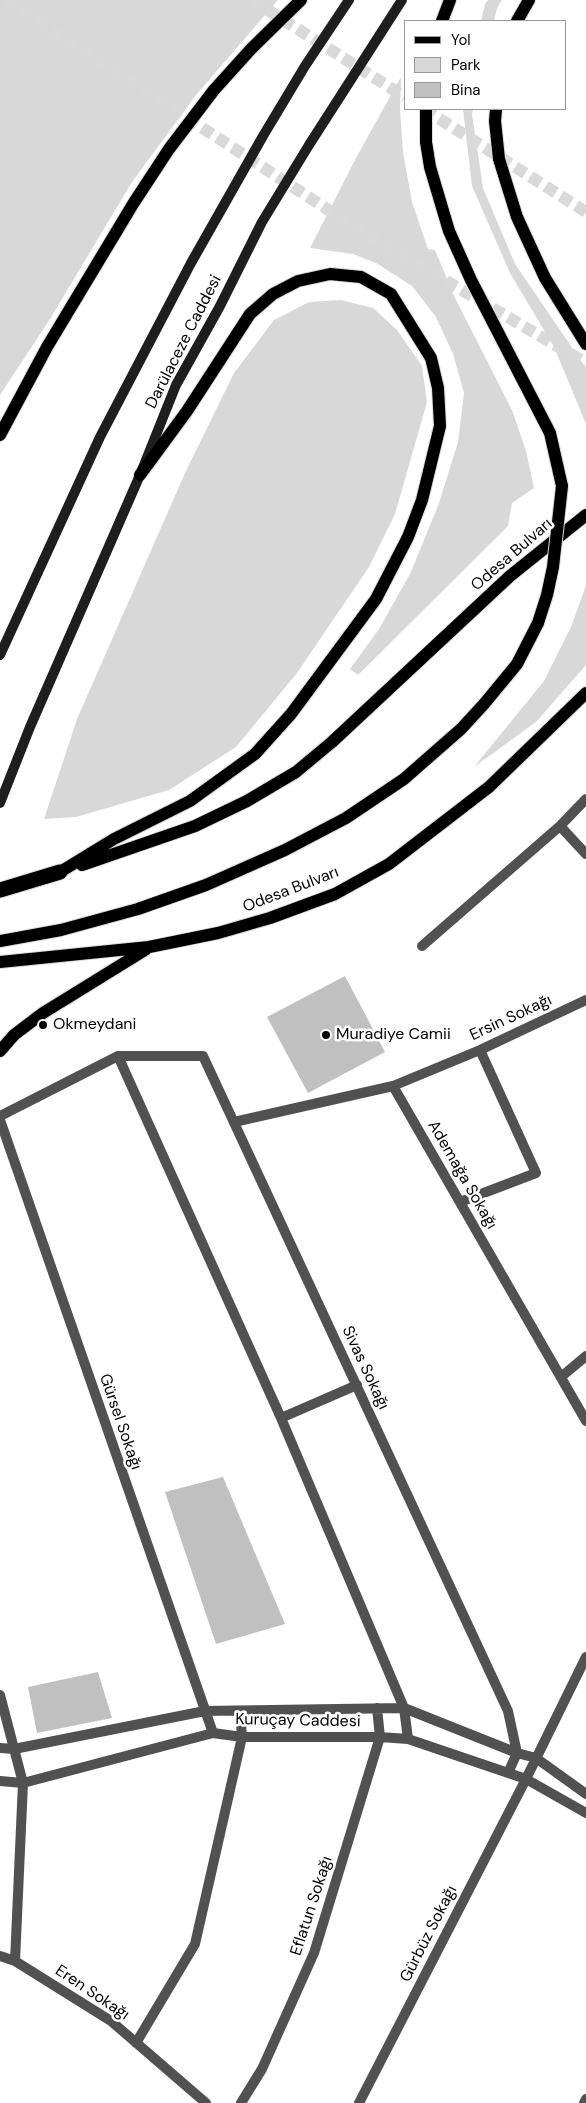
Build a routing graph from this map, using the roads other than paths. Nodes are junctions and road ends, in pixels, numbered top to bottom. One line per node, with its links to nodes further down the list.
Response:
1 (301, 0): 11 (main road)
2 (349, 0): 14 (main road, Darülaceze Caddesi)
3 (402, 0): 12 (main road, Darülaceze Caddesi)
4 (450, 0): 6 (main road)
5 (529, 0): 7 (main road)
6 (442, 20)
7 (518, 20)
8 (426, 110): 22 (main road, bridge)
9 (496, 110): 10 (main road)
10 (586, 344)
11 (0, 435)
12 (140, 475): 17 (main road, Darülaceze Caddesi); 20 (main road)
13 (586, 515): 20 (main road, Odesa Bulvarı)
14 (0, 655)
15 (586, 693): 24 (main road, Odesa Bulvarı)
16 (586, 799): 18 (street)
17 (0, 803)
18 (560, 826): 19 (street); 23 (street)
19 (586, 854)
20 (60, 872): 21 (highway)
21 (0, 890)
22 (0, 941)
23 (422, 946)
24 (149, 947): 25 (main road, Odesa Bulvarı); 28 (main road)
25 (0, 962)
26 (586, 1000): 27 (street, Ersin Sokağı)
27 (480, 1050): 30 (street, Ersin Sokağı); 33 (street)
28 (0, 1051)
29 (118, 1056): 31 (street); 32 (street, Sivas Sokağı); 37 (street)
30 (393, 1086): 32 (street); 33 (street, Ademağa Sokağı)
31 (0, 1118): 43 (street, Gürsel Sokağı)
32 (234, 1122): 36 (street, Sivas Sokağı)
33 (460, 1202): 35 (street, Ademağa Sokağı)
34 (586, 1356): 35 (street)
35 (561, 1377): 38 (street, Ademağa Sokağı)
36 (357, 1385): 37 (street); 51 (street, Sivas Sokağı)
37 (281, 1418): 42 (street)
38 (586, 1421)
39 (586, 1657): 52 (street, Gürbüz Sokağı)
40 (0, 1695): 50 (street)
41 (377, 1708): 42 (street); 44 (street); 47 (street, Eflatun Sokağı)
42 (404, 1708): 48 (street); 51 (street)
43 (205, 1711): 44 (street); 45 (street, Gürsel Sokağı); 50 (street)
44 (240, 1711): 46 (street)
45 (212, 1733): 46 (street, Kuruçay Caddesi); 56 (street, Kuruçay Caddesi)
46 (242, 1737): 47 (street, Kuruçay Caddesi); 61 (street)
47 (380, 1737): 48 (street, Kuruçay Caddesi); 64 (street, Eflatun Sokağı)
48 (408, 1739): 53 (street, Kuruçay Caddesi)
49 (0, 1748): 50 (street)
50 (14, 1749): 56 (street)
51 (517, 1752): 52 (street); 53 (street)
52 (536, 1758): 54 (street, Gürbüz Sokağı); 57 (street)
53 (508, 1773): 54 (street, Kuruçay Caddesi)
54 (526, 1779): 58 (street, Kuruçay Caddesi); 65 (street, Gürbüz Sokağı)
55 (0, 1781): 56 (street, Kuruçay Caddesi)
56 (23, 1783): 60 (street)
57 (586, 1794)
58 (586, 1813)
59 (0, 1956): 60 (street, Eren Sokağı)
60 (15, 1961): 61 (street, Eren Sokağı)
61 (136, 2043): 63 (street, Eren Sokağı)
62 (586, 2099): 66 (street)
63 (206, 2103)
64 (241, 2103)
65 (359, 2103)
66 (584, 2103)

